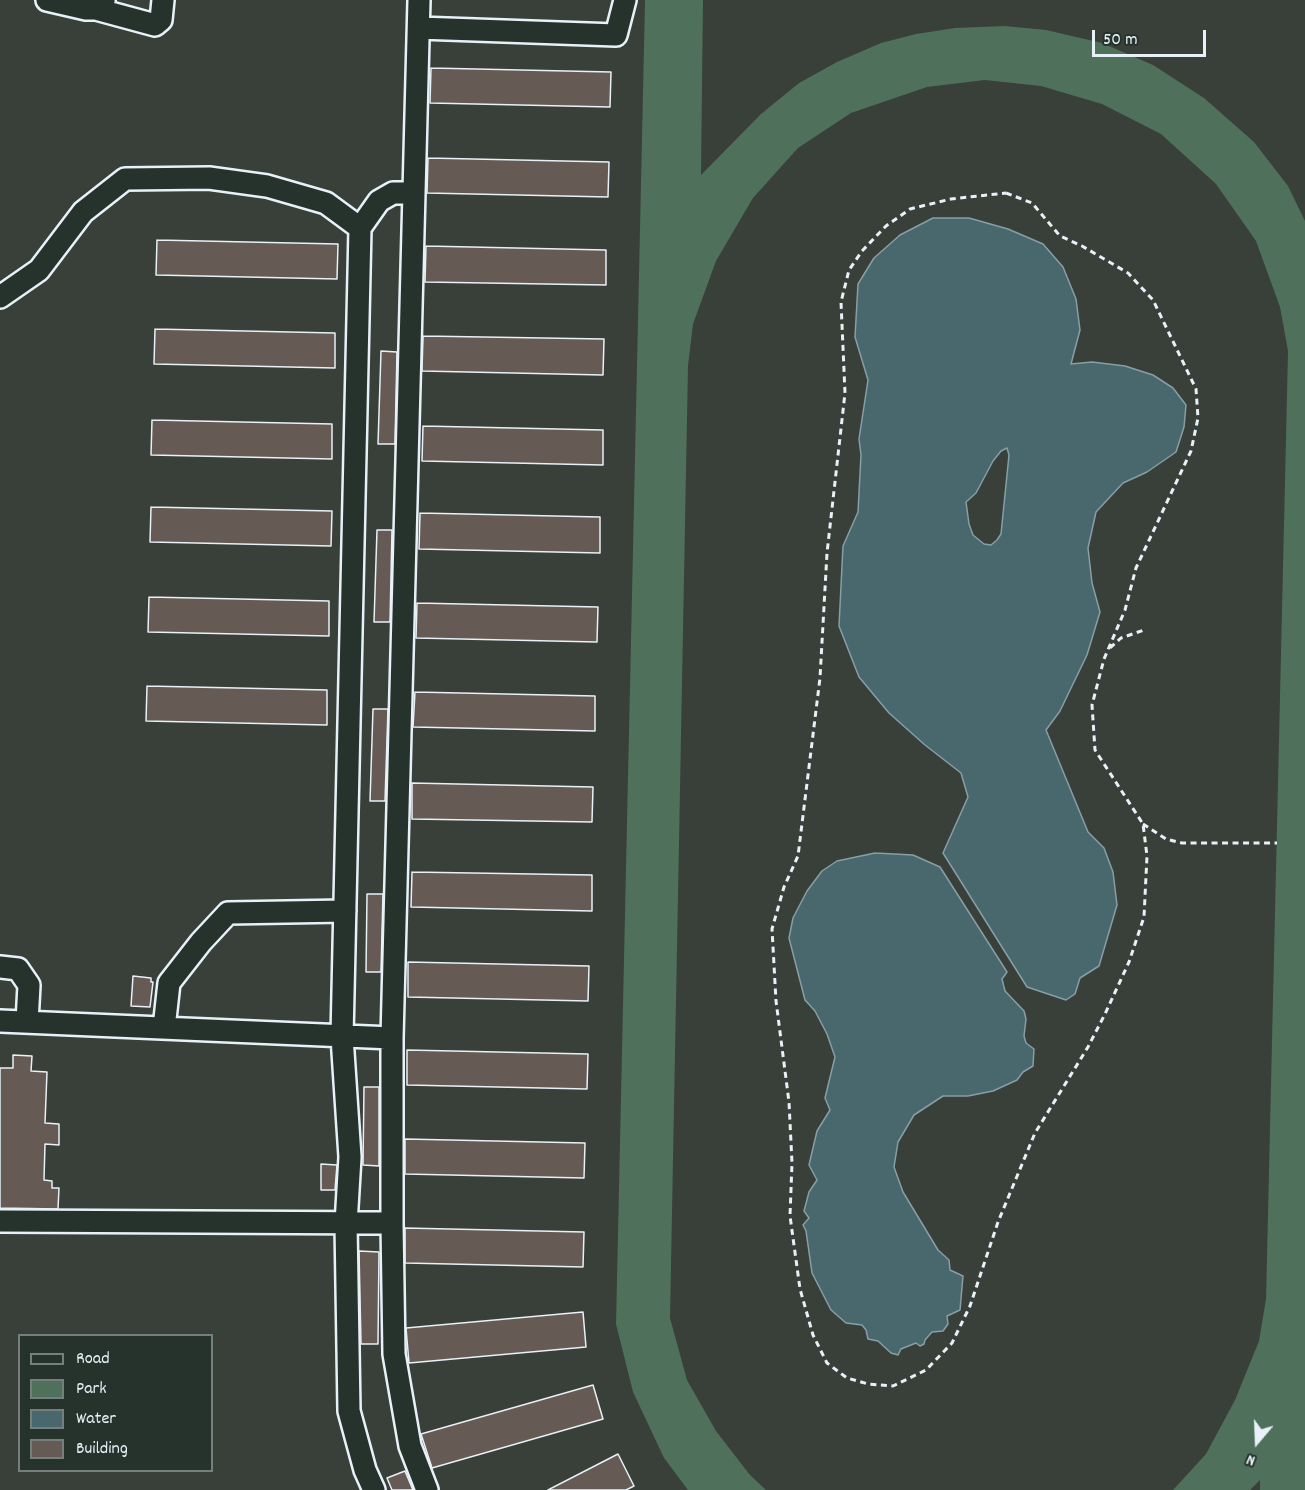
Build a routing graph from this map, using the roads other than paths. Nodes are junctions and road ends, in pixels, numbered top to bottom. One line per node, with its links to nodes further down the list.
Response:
1 (47, 0): 5 (street)
2 (163, 0): 5 (street)
3 (419, 0): 6 (street)
4 (625, 0): 6 (street)
5 (100, 4)
6 (419, 28): 7 (street)
7 (414, 193): 8 (street); 16 (street)
8 (360, 228): 9 (street); 10 (street)
9 (0, 297)
10 (345, 911): 14 (street); 15 (street)
11 (0, 967): 13 (street)
12 (0, 1021): 13 (street)
13 (35, 1022): 14 (street)
14 (164, 1028): 15 (street)
15 (342, 1037): 16 (street); 19 (street)
16 (392, 1038): 18 (street)
17 (0, 1221): 19 (street)
18 (392, 1223): 19 (street); 21 (street)
19 (346, 1224): 20 (street)
20 (374, 1490)
21 (427, 1490)

